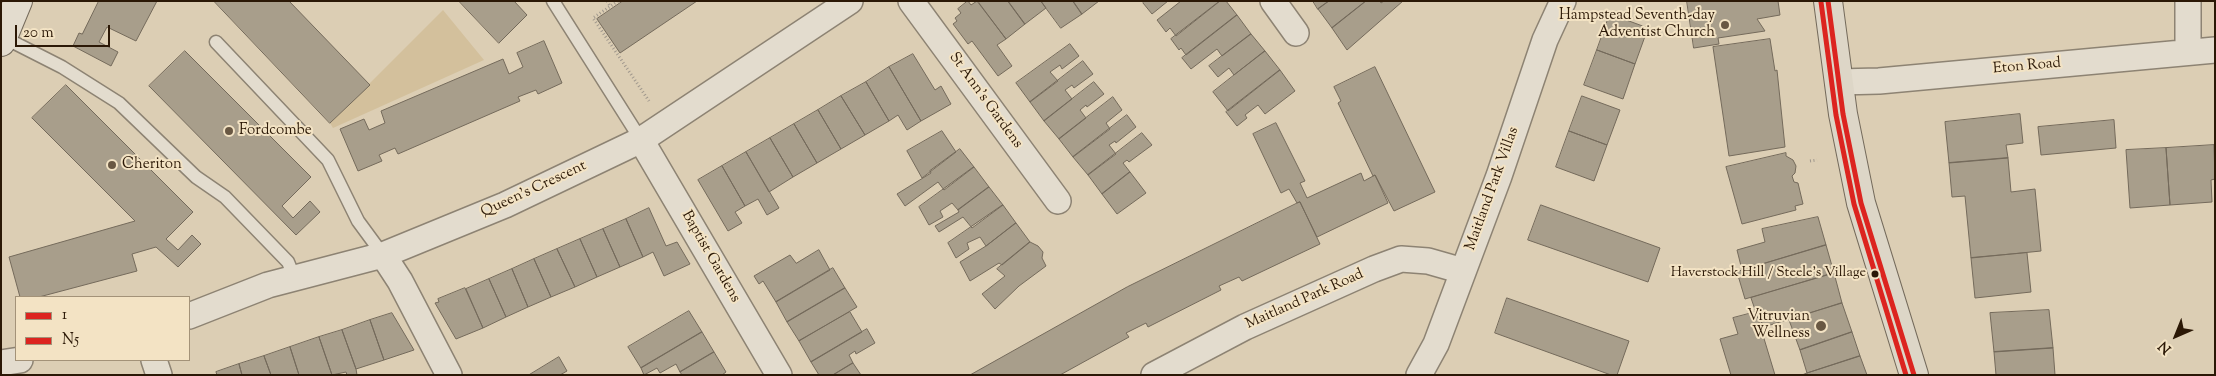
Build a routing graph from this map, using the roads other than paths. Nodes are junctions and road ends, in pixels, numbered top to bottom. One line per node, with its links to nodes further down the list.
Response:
1 (18, 1): 10 (main road)
2 (553, 1): 15 (lane)
3 (850, 1): 15 (street, Queen's Crescent)
4 (911, 1): 16 (street, St Ann's Gardens)
5 (1273, 1): 9 (street)
6 (1563, 1): 18 (street, Maitland Park Villas)
7 (1828, 1): 14 (main road)
8 (2188, 1): 13 (street)
9 (1296, 32)
10 (2, 40): 19 (lane)
11 (216, 42): 17 (lane)
12 (2215, 50): 13 (street, Eton Road)
13 (2188, 52): 14 (street, Eton Road)
14 (1838, 82): 29 (main road)
15 (641, 140): 17 (street, Queen's Crescent); 26 (street, Baptist Gardens)
16 (1058, 201)
17 (383, 255): 19 (street, Queen's Crescent); 25 (street)
18 (1463, 272): 27 (street, Maitland Park Road); 28 (street, Maitland Park Villas)
19 (295, 279): 20 (street, Queen's Crescent)
20 (190, 316)
21 (15, 361): 23 (street)
22 (154, 361): 24 (street)
23 (1, 363)
24 (159, 375)
25 (449, 375)
26 (779, 375)
27 (1154, 375)
28 (1419, 375)
29 (1914, 375)

